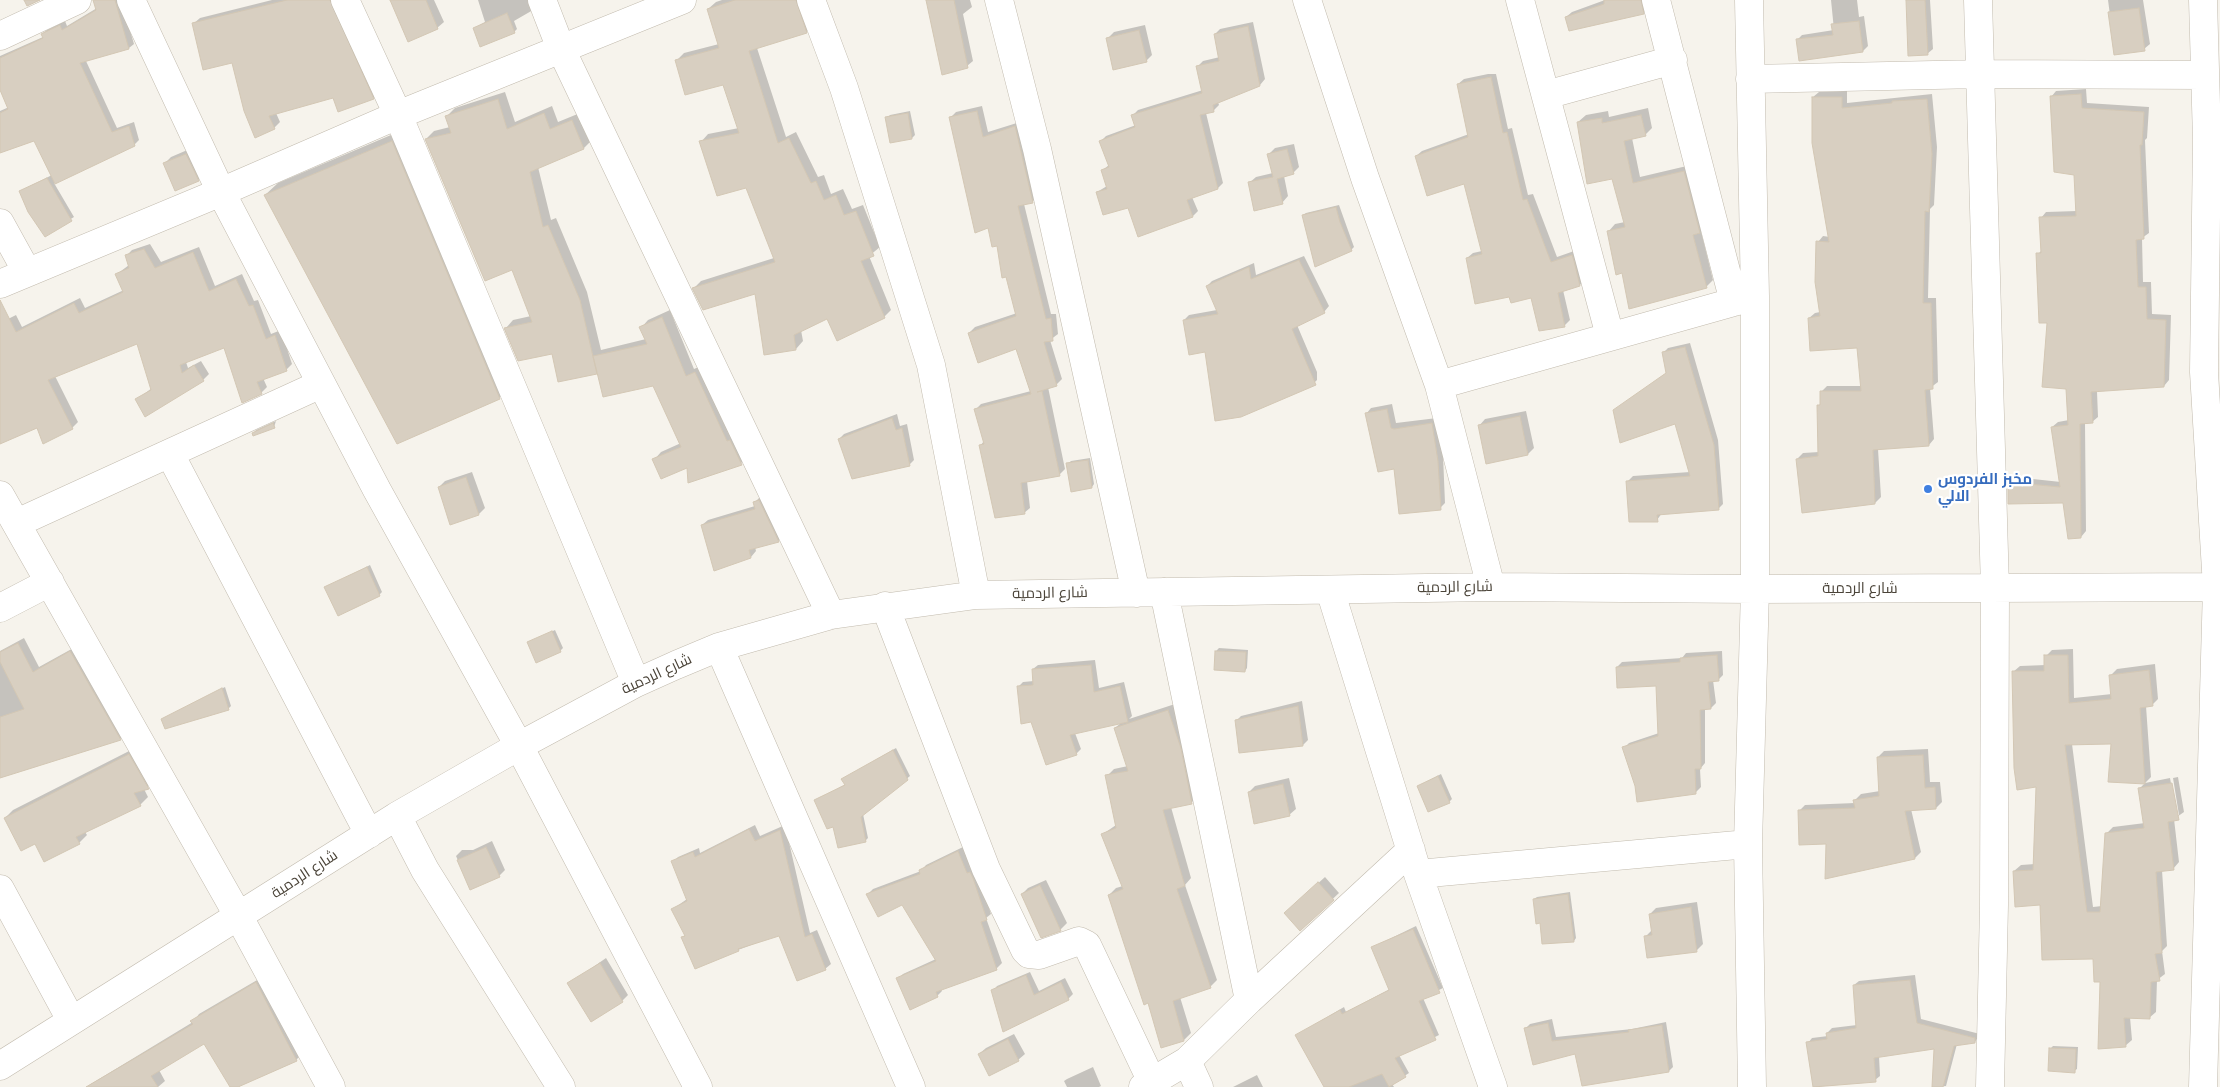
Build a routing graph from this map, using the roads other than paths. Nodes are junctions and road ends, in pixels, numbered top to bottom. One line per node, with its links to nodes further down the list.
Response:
1 (77, 0): 14 (street)
2 (131, 0): 23 (street)
3 (345, 0): 21 (street)
4 (542, 0): 15 (street)
5 (682, 0): 15 (street)
6 (811, 0): 42 (street)
7 (999, 0): 41 (street)
8 (1307, 0): 30 (street)
9 (1520, 0): 20 (street)
10 (1656, 0): 16 (street)
11 (1749, 0): 19 (street)
12 (1978, 0): 17 (street)
13 (2203, 0): 18 (street)
14 (0, 36)
15 (561, 49): 21 (street); 45 (street)
16 (1673, 60): 20 (street); 27 (street)
17 (1980, 74): 18 (street); 19 (street); 37 (street)
18 (2204, 74): 22 (street)
19 (1750, 79): 27 (street)
20 (1546, 95): 28 (street)
21 (398, 115): 23 (street); 47 (street)
22 (2213, 139): 36 (street)
23 (221, 192): 25 (street); 29 (street)
24 (0, 224): 25 (street)
25 (26, 272): 26 (street)
26 (0, 284)
27 (1745, 299): 28 (street); 38 (street)
28 (1610, 336): 30 (street)
29 (321, 384): 31 (street); 48 (street)
30 (1439, 385): 35 (street)
31 (170, 454): 33 (street); 50 (street)
32 (0, 495): 33 (street)
33 (17, 523): 34 (street)
34 (50, 582): 44 (street); 54 (street)
35 (1491, 587): 38 (street, شارع الردمية); 39 (street, شارع الردمية)
36 (2219, 587): 37 (street, شارع الردمية); 68 (street)
37 (1995, 588): 38 (street, شارع الردمية); 67 (street)
38 (1755, 589): 51 (street)
39 (1330, 590): 40 (street, شارع الردمية); 52 (street)
40 (1164, 592): 41 (street, شارع الردمية); 55 (street)
41 (1136, 593): 42 (street, شارع الردمية)
42 (976, 595): 43 (street, شارع الردمية)
43 (884, 606): 45 (street, شارع الردمية); 59 (street)
44 (0, 608)
45 (831, 614): 46 (street, شارع الردمية)
46 (720, 647): 47 (street, شارع الردمية); 63 (street)
47 (636, 683): 48 (street, شارع الردمية)
48 (519, 746): 49 (street, شارع الردمية); 62 (street)
49 (398, 816): 50 (street, شارع الردمية); 61 (street)
50 (369, 834): 54 (street, شارع الردمية)
51 (1748, 844): 52 (street); 66 (street)
52 (1414, 862): 55 (street); 65 (street)
53 (0, 889): 56 (street)
54 (239, 917): 56 (street, شارع الردمية); 60 (street)
55 (1249, 1000): 57 (street)
56 (71, 1020): 58 (street, شارع الردمية)
57 (1186, 1062): 59 (street); 64 (street)
58 (0, 1066)
59 (1147, 1085)
60 (331, 1087)
61 (561, 1087)
62 (698, 1087)
63 (911, 1087)
64 (1199, 1087)
65 (1493, 1087)
66 (1752, 1087)
67 (1990, 1087)
68 (2203, 1087)

